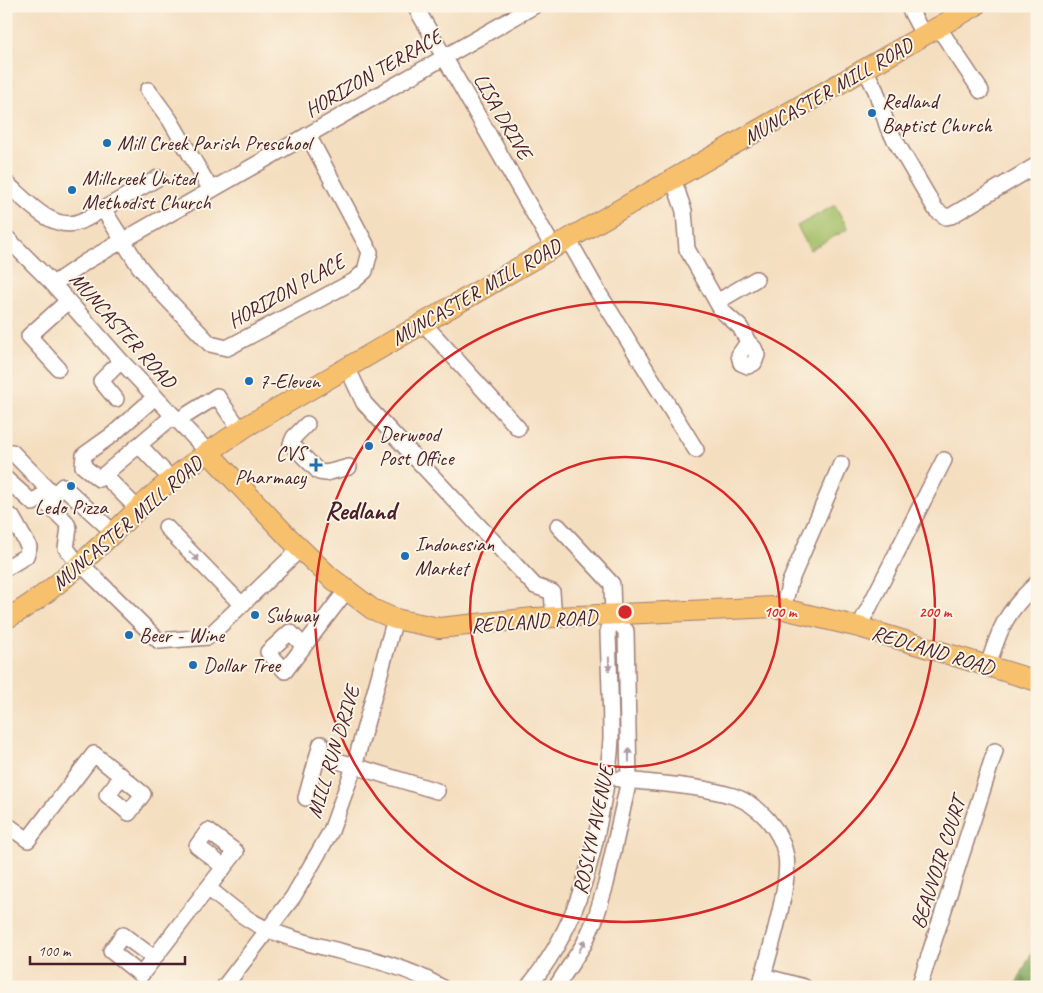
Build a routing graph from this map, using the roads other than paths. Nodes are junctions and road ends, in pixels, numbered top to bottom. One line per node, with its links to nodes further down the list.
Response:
1 (415, 6): 6 (street, LISA DRIVE)
2 (534, 6): 6 (street, HORIZON TERRACE)
3 (908, 6): 5 (street)
4 (975, 6): 5 (main road, MUNCASTER MILL ROAD)
5 (931, 32): 7 (main road, MUNCASTER MILL ROAD); 9 (street)
6 (445, 58): 10 (street, HORIZON TERRACE); 19 (street, LISA DRIVE)
7 (865, 69): 11 (street); 13 (main road, MUNCASTER MILL ROAD)
8 (148, 90): 15 (street)
9 (981, 90)
10 (308, 134): 15 (street, HORIZON TERRACE); 18 (street, HORIZON PLACE)
11 (1037, 165)
12 (158, 178): 16 (street)
13 (673, 179): 19 (main road, MUNCASTER MILL ROAD); 23 (street)
14 (6, 183): 16 (street)
15 (212, 190): 18 (street, HORIZON TERRACE)
16 (104, 209): 18 (street, HORIZON PLACE)
17 (8, 241): 21 (street, MUNCASTER ROAD)
18 (123, 241): 21 (street, HORIZON TERRACE)
19 (561, 243): 24 (main road, MUNCASTER MILL ROAD); 36 (street, LISA DRIVE)
20 (756, 279): 23 (street)
21 (53, 284): 22 (street, MUNCASTER ROAD)
22 (68, 301): 26 (street, MUNCASTER ROAD); 28 (street)
23 (717, 302): 25 (street)
24 (424, 324): 27 (main road, MUNCASTER MILL ROAD); 33 (street)
25 (748, 342)
26 (121, 361): 29 (street, MUNCASTER ROAD); 30 (street)
27 (347, 367): 34 (main road, MUNCASTER MILL ROAD); 59 (street)
28 (58, 368)
29 (155, 397): 31 (street, MUNCASTER ROAD); 42 (street)
30 (116, 399)
31 (175, 418): 34 (street); 35 (street); 38 (street, MUNCASTER ROAD)
32 (307, 424): 41 (street)
33 (518, 428)
34 (241, 431): 38 (main road, MUNCASTER MILL ROAD)
35 (139, 445): 42 (street); 44 (street)
36 (696, 450)
37 (12, 452): 45 (street)
38 (208, 452): 44 (main road, MUNCASTER MILL ROAD); 51 (main road, REDLAND ROAD)
39 (944, 460): 62 (street)
40 (841, 464): 57 (street)
41 (349, 467)
42 (104, 475): 46 (street)
43 (6, 479): 45 (street)
44 (172, 480): 46 (main road, MUNCASTER MILL ROAD)
45 (47, 496): 50 (street); 52 (street)
46 (138, 510): 50 (main road, MUNCASTER MILL ROAD)
47 (6, 514): 53 (street)
48 (558, 526): 58 (street, ROSLYN AVENUE)
49 (166, 528): 56 (street, one-way to 56)
50 (114, 533): 52 (main road, MUNCASTER MILL ROAD)
51 (300, 548): 55 (main road, REDLAND ROAD); 56 (street)
52 (81, 565): 56 (street); 60 (main road, MUNCASTER MILL ROAD)
53 (6, 568)
54 (1037, 583): 64 (street)
55 (346, 591): 61 (main road, REDLAND ROAD); 63 (street)
56 (242, 605)
57 (783, 608): 58 (main road, REDLAND ROAD); 62 (main road, REDLAND ROAD)
58 (613, 616): 59 (main road, REDLAND ROAD); 69 (street, ROSLYN AVENUE, one-way to 69); 70 (street, ROSLYN AVENUE, one-way to 58)
59 (554, 618): 61 (main road, REDLAND ROAD)
60 (6, 619)
61 (396, 619): 67 (street, MILL RUN DRIVE)
62 (859, 627): 64 (main road, REDLAND ROAD)
63 (304, 646)
64 (988, 666): 65 (main road, REDLAND ROAD)
65 (1037, 681)
66 (995, 751): 84 (street, BEAUVOIR COURT)
67 (354, 767): 71 (street); 72 (street); 76 (street, MILL RUN DRIVE)
68 (122, 776): 73 (street)
69 (608, 777): 70 (street); 81 (street, ROSLYN AVENUE)
70 (629, 780): 78 (street); 82 (street, ROSLYN AVENUE, one-way to 70)
71 (437, 791)
72 (306, 798)
73 (6, 824)
74 (224, 867): 75 (street)
75 (208, 888): 76 (street); 77 (street)
76 (268, 930): 79 (street, MILL RUN DRIVE); 80 (street)
77 (154, 958)
78 (761, 982): 83 (street)
79 (224, 987)
80 (441, 987)
81 (528, 987)
82 (556, 987)
83 (804, 987)
84 (919, 987)

